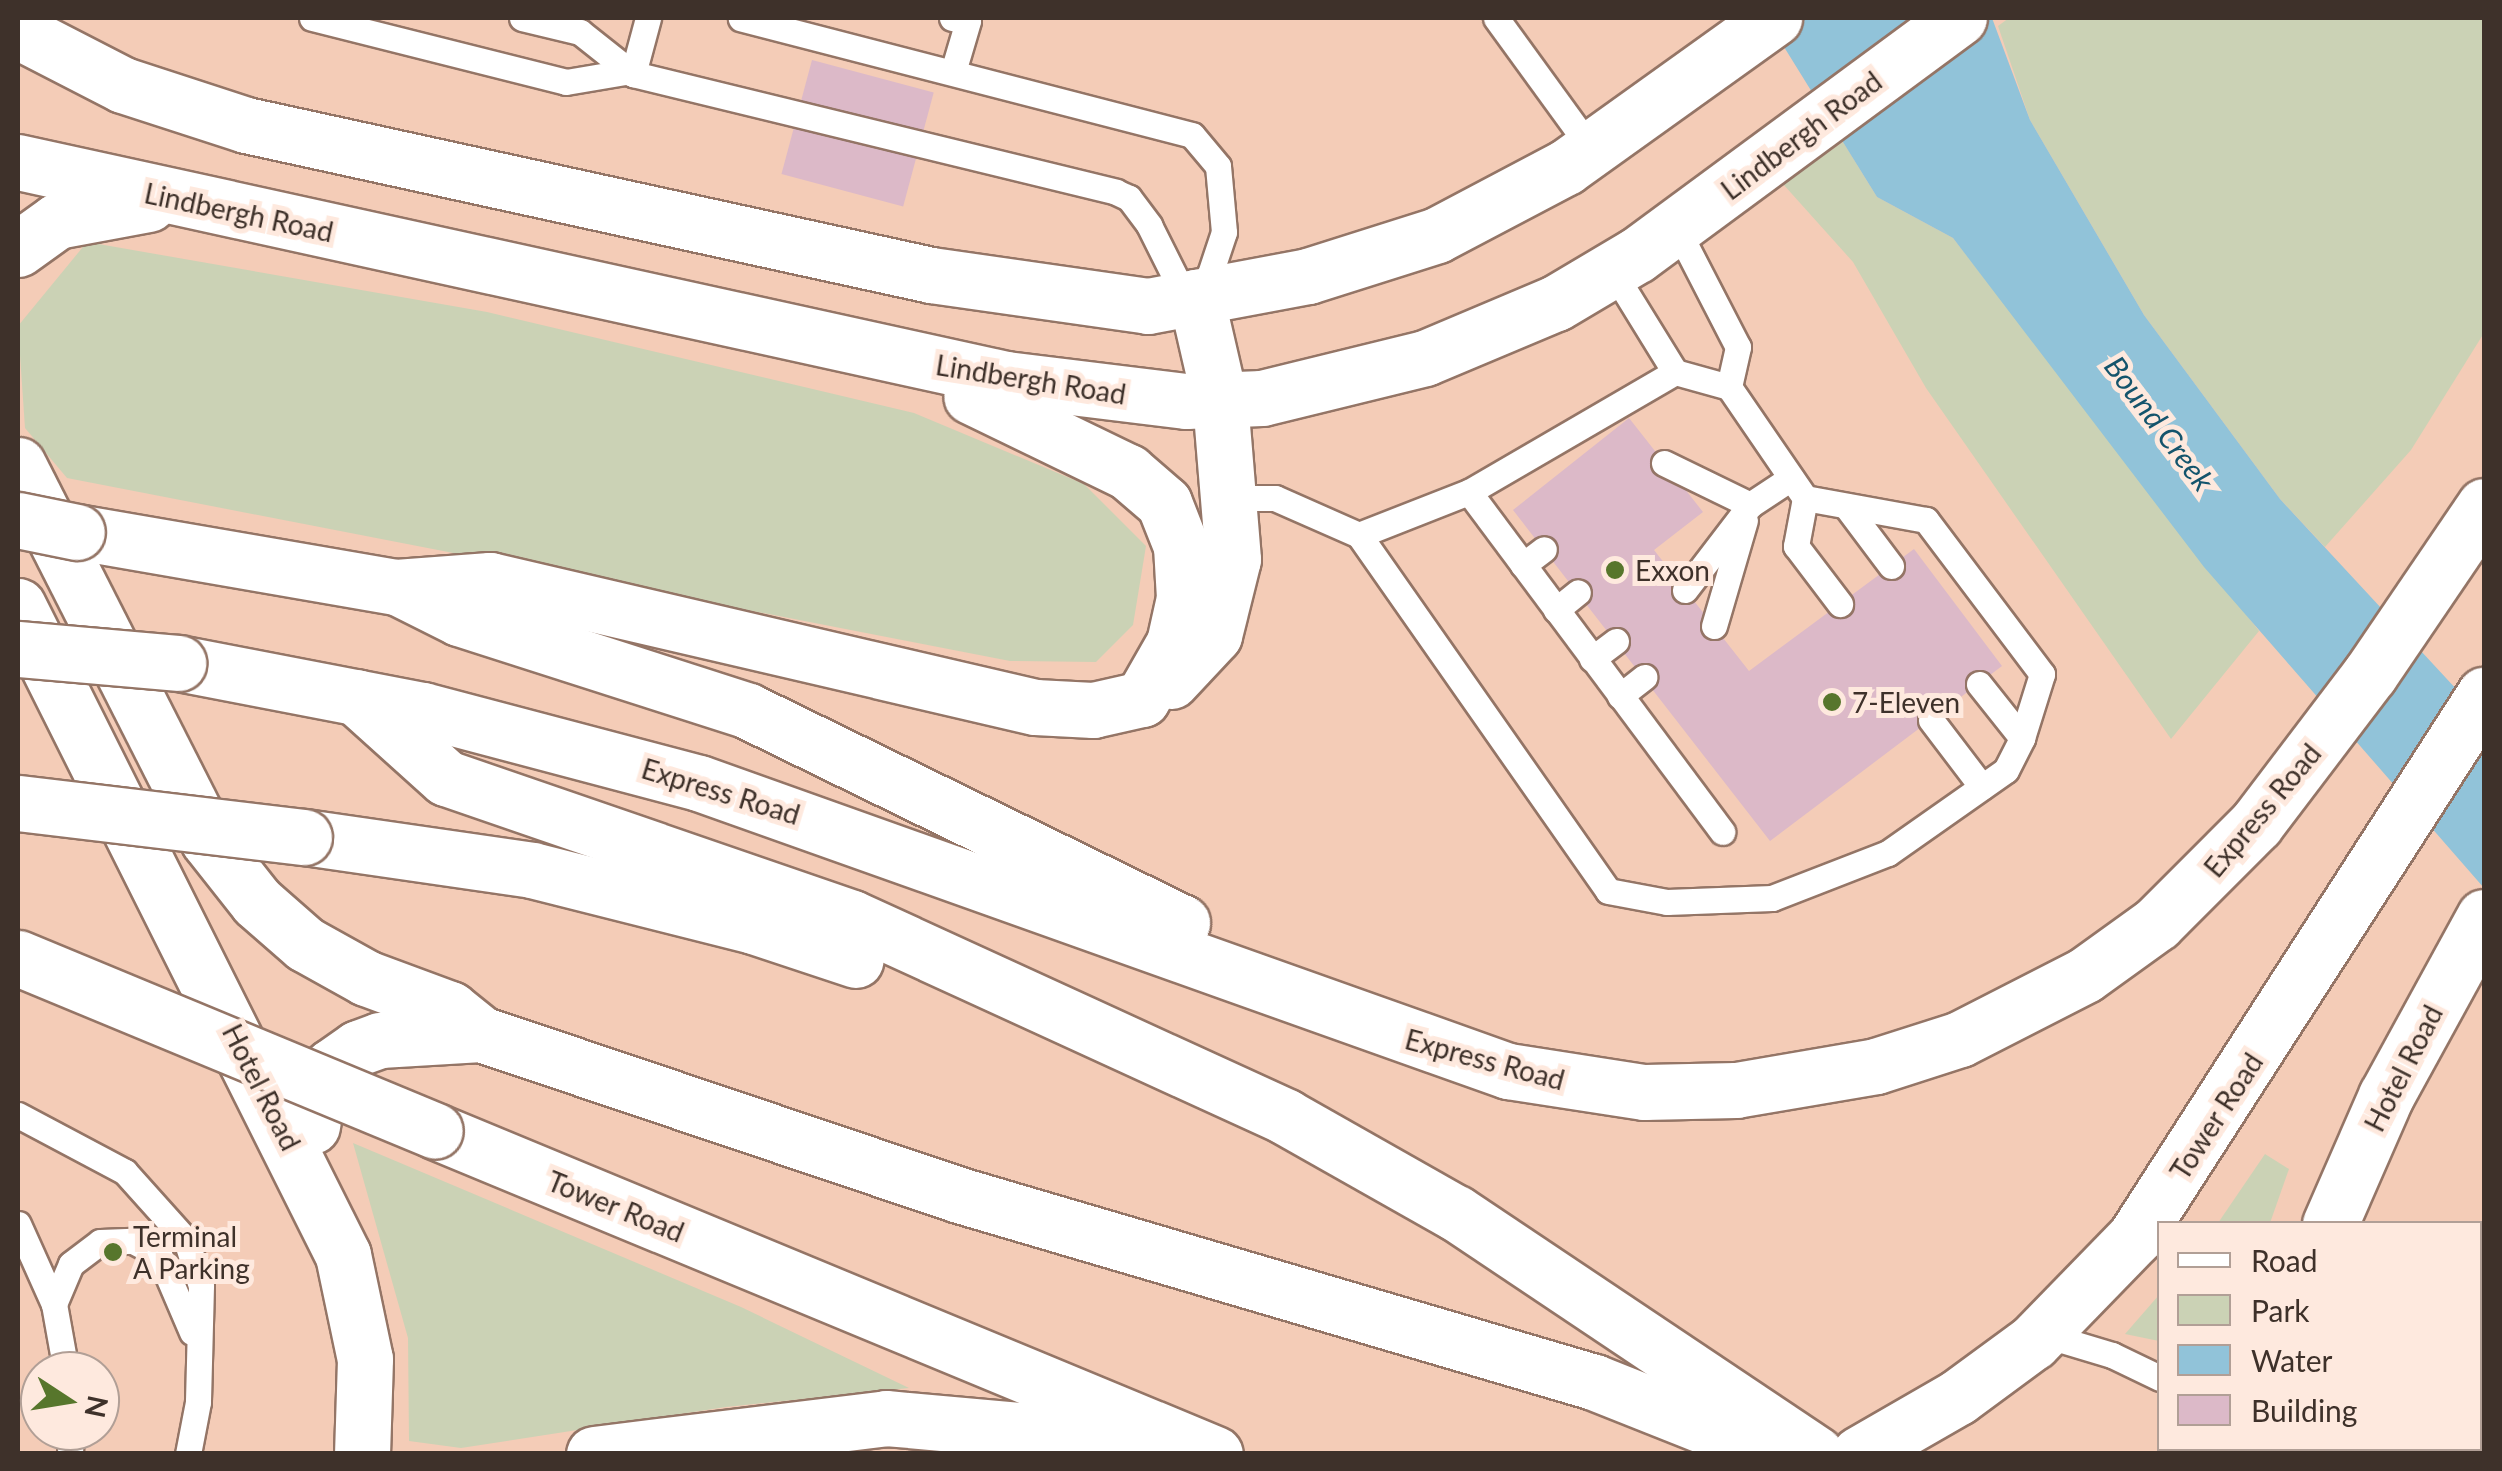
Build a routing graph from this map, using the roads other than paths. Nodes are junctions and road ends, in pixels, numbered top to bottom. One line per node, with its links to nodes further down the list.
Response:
1 (312, 18): 11 (lane)
2 (522, 18): 11 (lane)
3 (648, 18): 11 (lane)
4 (741, 18): 10 (lane)
5 (952, 18): 10 (lane)
6 (1496, 18): 12 (lane)
7 (1774, 18): 12 (street)
8 (1959, 18): 15 (street, Lindbergh Road)
9 (18, 31): 18 (street)
10 (954, 72): 18 (lane)
11 (629, 73): 18 (lane)
12 (1592, 150): 18 (street)
13 (18, 162): 14 (street, Lindbergh Road)
14 (207, 206): 16 (street); 19 (street, Lindbergh Road)
15 (1676, 227): 17 (street, Lindbergh Road); 21 (lane)
16 (18, 249)
17 (1612, 270): 20 (lane); 22 (street, Lindbergh Road)
18 (1196, 298): 22 (street)
19 (824, 340): 22 (street, Lindbergh Road); 49 (street)
20 (1675, 372): 21 (lane); 26 (lane)
21 (1730, 388): 25 (lane)
22 (1220, 400): 27 (street)
23 (1664, 463): 28 (lane)
24 (18, 465): 57 (street)
25 (1798, 488): 28 (lane); 29 (lane); 37 (lane)
26 (1469, 492): 32 (lane); 39 (lane)
27 (1232, 498): 32 (lane); 49 (street)
28 (1750, 505): 35 (lane); 40 (lane)
29 (1846, 506): 33 (lane); 51 (lane)
30 (2484, 506): 58 (street, Express Road)
31 (18, 520): 34 (street, bridge)
32 (1359, 536): 52 (lane)
33 (1891, 566)
34 (396, 587): 49 (street); 58 (street)
35 (1686, 590)
36 (1578, 592): 39 (lane)
37 (1840, 604)
38 (18, 606): 61 (street, Hotel Road)
39 (1556, 610): 43 (lane)
40 (1714, 626)
41 (1616, 641): 43 (lane)
42 (18, 649): 48 (street, Express Road, bridge)
43 (1592, 659): 47 (lane)
44 (1644, 677): 47 (lane)
45 (1979, 684): 51 (lane)
46 (2484, 695): 65 (street, Tower Road)
47 (1620, 696): 54 (lane)
48 (356, 697): 58 (street, Express Road); 59 (street)
49 (1142, 699)
50 (1931, 720): 52 (lane)
51 (2022, 738): 52 (lane)
52 (1982, 787)
53 (18, 803): 59 (street, bridge)
54 (1722, 832)
55 (2484, 917): 62 (street, Hotel Road)
56 (18, 958): 69 (street, Tower Road, bridge)
57 (481, 1034): 61 (street); 70 (street)
58 (1420, 1045)
59 (1196, 1073): 70 (street)
60 (18, 1115): 66 (lane)
61 (320, 1200): 75 (street, Hotel Road)
62 (2331, 1221)
63 (18, 1224): 64 (lane)
64 (54, 1304): 66 (lane); 67 (lane)
65 (2042, 1334): 68 (lane); 79 (street, Tower Road)
66 (196, 1346): 74 (lane)
67 (62, 1351)
68 (2157, 1377)
69 (1053, 1386): 71 (lane); 73 (street, Tower Road)
70 (1705, 1403): 77 (street); 78 (street)
71 (1087, 1443): 72 (street); 73 (street)
72 (692, 1448): 76 (street)
73 (1215, 1453)
74 (188, 1454)
75 (362, 1454)
76 (594, 1454)
77 (1775, 1454)
78 (1816, 1454)
79 (1859, 1454)

